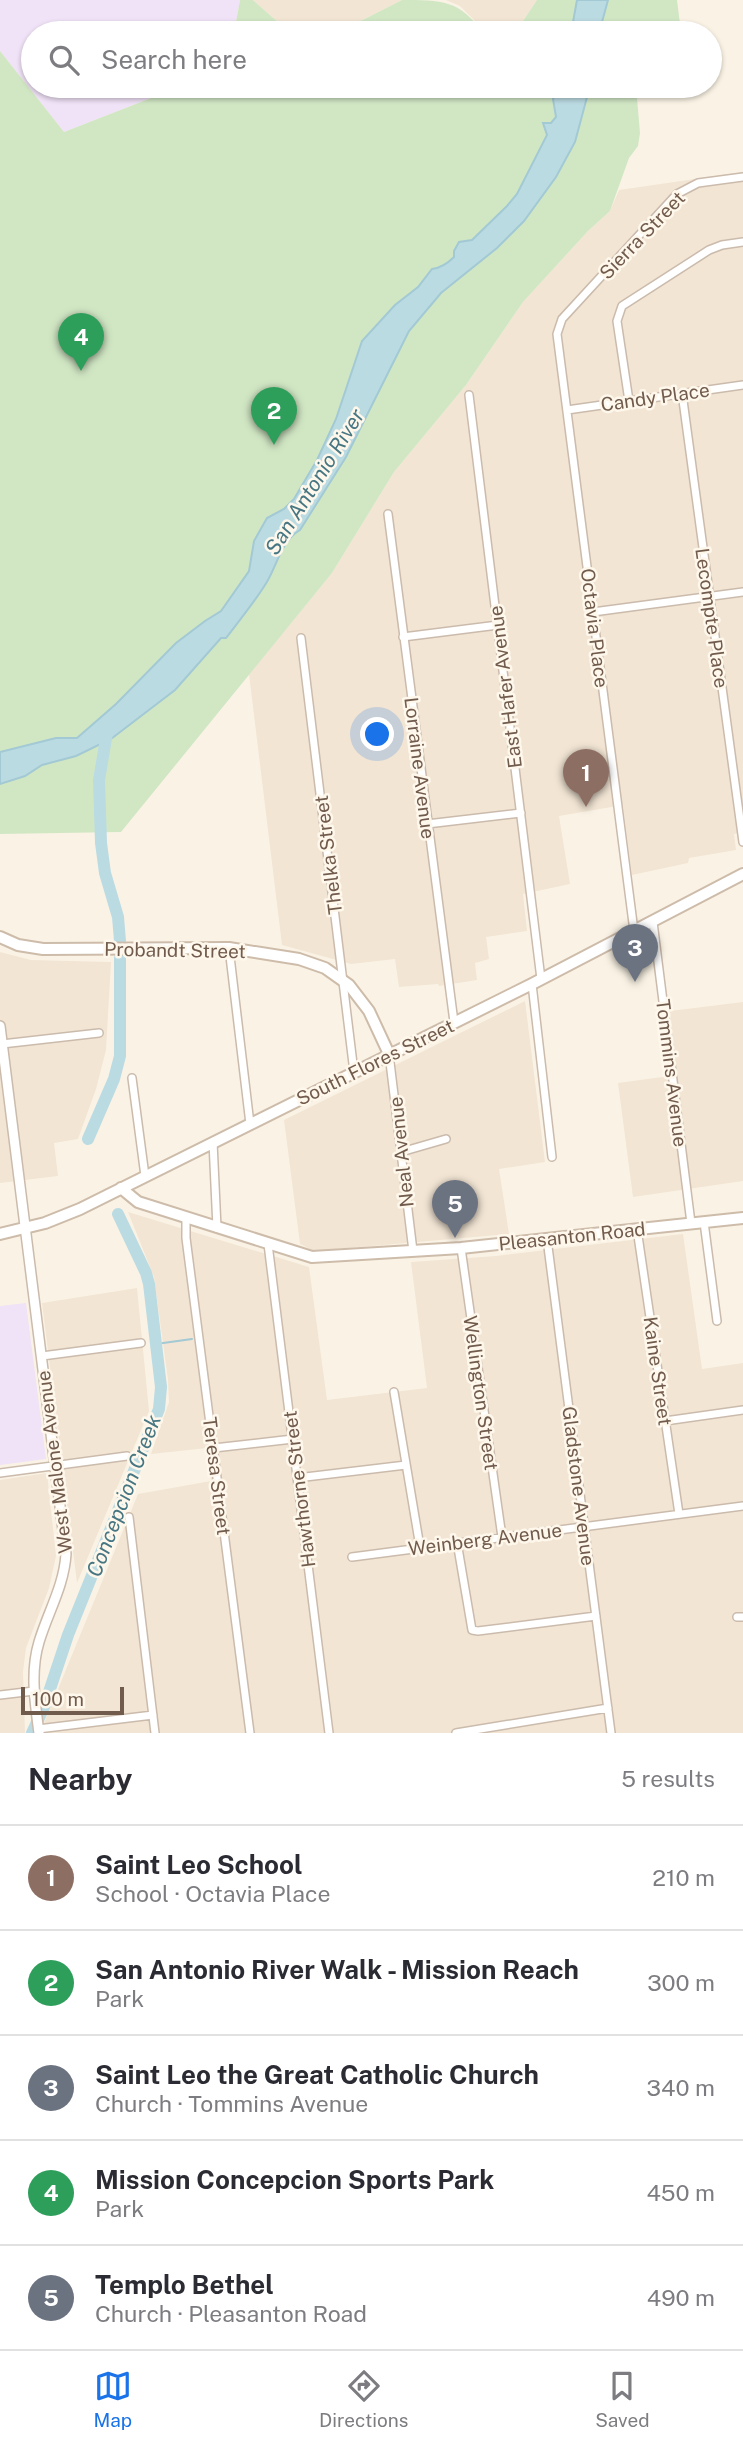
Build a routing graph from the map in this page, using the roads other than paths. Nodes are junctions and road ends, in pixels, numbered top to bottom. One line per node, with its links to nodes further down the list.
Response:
1 (743, 177): 3 (street, Sierra Street)
2 (743, 242): 7 (street)
3 (559, 325): 8 (street, Octavia Place)
4 (743, 385): 5 (street, Candy Place)
5 (682, 393): 7 (street, Candy Place); 11 (street, Lecompte Place)
6 (469, 395): 13 (street, East Hafer Avenue)
7 (629, 401): 8 (street, Candy Place)
8 (567, 410): 12 (street, Octavia Place)
9 (388, 514): 14 (street, Lorraine Avenue)
10 (743, 592): 11 (street)
11 (710, 596): 12 (street); 18 (street, Lecompte Place)
12 (593, 612): 21 (street, Octavia Place)
13 (498, 625): 14 (street); 16 (street, East Hafer Avenue)
14 (403, 637): 17 (street, Lorraine Avenue)
15 (301, 638): 24 (street, Thelka Street)
16 (521, 813): 17 (street); 25 (street, East Hafer Avenue)
17 (427, 824): 26 (street, Lorraine Avenue)
18 (743, 842)
19 (743, 874): 20 (main road, South Flores Street)
20 (653, 922): 21 (main road, South Flores Street); 44 (street, Tommins Avenue)
21 (634, 931): 25 (main road, South Flores Street)
22 (0, 937): 23 (main road, Probandt Street)
23 (229, 948): 24 (main road, Probandt Street); 34 (street)
24 (343, 980): 30 (main road, Probandt Street); 31 (street, Thelka Street)
25 (536, 982): 26 (main road, South Flores Street); 38 (street, East Hafer Avenue)
26 (454, 1023): 30 (main road, South Flores Street)
27 (0, 1026): 29 (street, West Malone Avenue)
28 (99, 1033): 29 (street)
29 (2, 1044): 33 (street, West Malone Avenue)
30 (388, 1054): 31 (main road, South Flores Street); 37 (street, Neal Avenue)
31 (354, 1072): 34 (main road, South Flores Street)
32 (132, 1078): 39 (street)
33 (4, 1092): 45 (street, West Malone Avenue)
34 (250, 1124): 36 (main road, South Flores Street)
35 (446, 1139): 37 (street)
36 (213, 1142): 39 (main road, South Flores Street); 46 (street)
37 (401, 1152): 52 (street, Neal Avenue)
38 (552, 1157)
39 (145, 1176): 40 (main road, South Flores Street)
40 (121, 1188): 41 (main road, Pleasanton Road); 45 (main road, South Flores Street)
41 (186, 1218): 46 (main road, Pleasanton Road); 60 (street, Teresa Street)
42 (743, 1218): 43 (main road, Pleasanton Road)
43 (704, 1222): 44 (main road, Pleasanton Road); 53 (street)
44 (691, 1223): 47 (main road, Pleasanton Road)
45 (26, 1228): 48 (main road, South Flores Street); 55 (street, West Malone Avenue)
46 (217, 1228): 50 (main road, Pleasanton Road)
47 (637, 1229): 49 (main road, Pleasanton Road); 58 (street, Kaine Street)
48 (0, 1234)
49 (547, 1239): 51 (main road, Pleasanton Road); 69 (street, Gladstone Avenue)
50 (268, 1244): 52 (main road, Pleasanton Road); 59 (street, Hawthorne Street)
51 (461, 1248): 52 (main road, Pleasanton Road); 70 (street, Wellington Street)
52 (413, 1251)
53 (717, 1321)
54 (141, 1343): 55 (street)
55 (41, 1356): 62 (street, West Malone Avenue)
56 (394, 1392): 63 (street)
57 (743, 1410): 58 (street)
58 (665, 1421): 67 (street, Kaine Street)
59 (293, 1439): 60 (street); 65 (street, Hawthorne Street)
60 (214, 1448): 81 (street, Teresa Street)
61 (127, 1456): 62 (street)
62 (56, 1465): 64 (street); 76 (street, West Malone Avenue)
63 (406, 1465): 65 (street); 72 (street)
64 (0, 1472)
65 (297, 1478): 82 (street, Hawthorne Street)
66 (743, 1506): 67 (street, Weinberg Avenue)
67 (679, 1514): 69 (street, Weinberg Avenue)
68 (128, 1517): 78 (street)
69 (584, 1526): 70 (street, Weinberg Avenue); 74 (street, Gladstone Avenue)
70 (502, 1537): 71 (street, Weinberg Avenue)
71 (457, 1542): 72 (street, Weinberg Avenue); 74 (street)
72 (420, 1547): 73 (street, Weinberg Avenue)
73 (352, 1557)
74 (596, 1616): 77 (street, Gladstone Avenue)
75 (0, 1695): 76 (street)
76 (35, 1695): 79 (street, West Malone Avenue)
77 (607, 1709): 83 (street); 84 (street, Gladstone Avenue)
78 (153, 1715): 79 (street); 80 (street)
79 (39, 1731)
80 (155, 1733)
81 (250, 1733)
82 (328, 1733)
83 (456, 1733)
84 (611, 1733)

